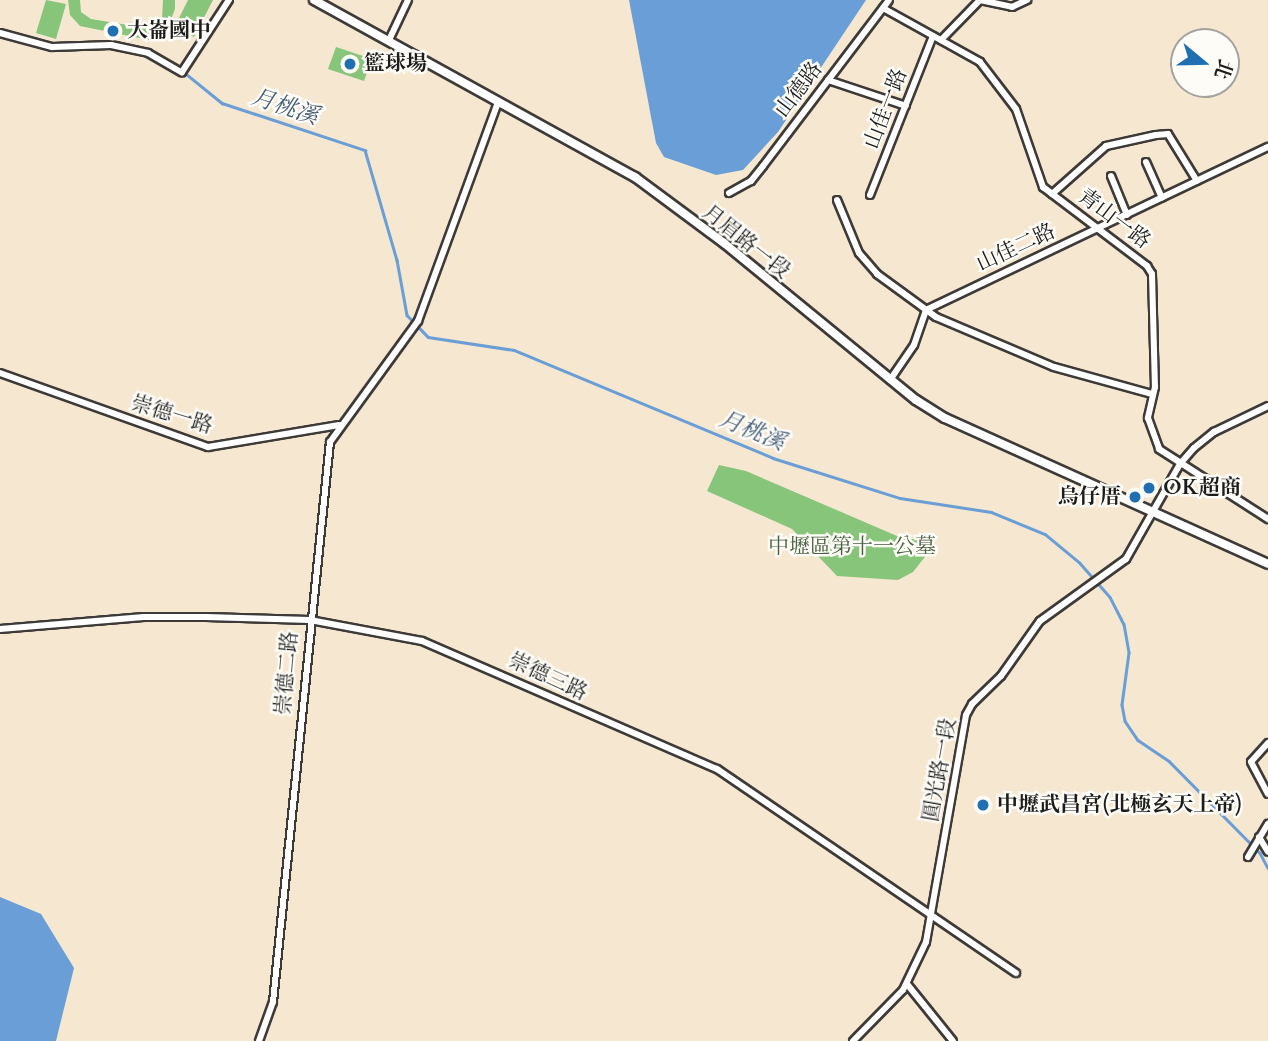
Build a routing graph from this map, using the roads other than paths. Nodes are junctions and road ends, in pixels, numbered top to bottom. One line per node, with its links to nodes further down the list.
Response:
1 (229, 0): 7 (street)
2 (314, 0): 9 (street, 月眉路一段)
3 (408, 0): 9 (street)
4 (889, 0): 6 (street, 山德路)
5 (1027, 0): 10 (street)
6 (883, 8): 8 (street, 青山一路); 11 (street, 山德路)
7 (0, 33)
8 (933, 36): 10 (street, 青山一路); 13 (street, 山佳一路)
9 (389, 40): 12 (street, 月眉路一段)
10 (941, 40): 19 (street, 青山一路)
11 (828, 80): 13 (street); 18 (street, 山德路)
12 (498, 102): 27 (street, 月眉路一段); 30 (street, 崇德二路)
13 (906, 106): 20 (street, 山佳一路)
14 (1268, 147): 17 (street, 山佳二路)
15 (1146, 162): 21 (street)
16 (1111, 176): 23 (street)
17 (1197, 181): 19 (street); 21 (street, 山佳二路)
18 (729, 193)
19 (1052, 194): 24 (street, 青山一路)
20 (870, 195)
21 (1162, 198): 23 (street, 山佳二路)
22 (837, 200): 25 (street)
23 (1127, 215): 24 (street, 山佳二路)
24 (1097, 230): 25 (street, 山佳二路); 28 (street, 青山一路)
25 (926, 310): 27 (street); 28 (street)
26 (0, 373): 30 (street, 崇德一路)
27 (890, 380): 32 (street, 月眉路一段)
28 (1153, 394): 31 (street, 青山一路)
29 (1268, 406): 31 (street, 圓光路一段)
30 (339, 425): 35 (street, 崇德二路)
31 (1180, 464): 32 (street, 圓光路一段); 33 (street, 青山一路)
32 (1152, 513): 34 (street, 月眉路一段); 43 (street, 圓光路一段)
33 (1268, 519)
34 (1268, 564)
35 (310, 620): 36 (street, 崇德三路); 43 (street, 崇德三路); 46 (street, 崇德二路)
36 (0, 629)
37 (1268, 743): 38 (street)
38 (1268, 794)
39 (1268, 824): 40 (street)
40 (1256, 839): 41 (street); 42 (street)
41 (1268, 852)
42 (1248, 857)
43 (931, 912): 44 (street, 崇德三路); 45 (street, 圓光路一段)
44 (1016, 973)
45 (907, 984): 47 (street, 圓光路一段); 48 (street)
46 (259, 1041)
47 (853, 1041)
48 (953, 1041)

